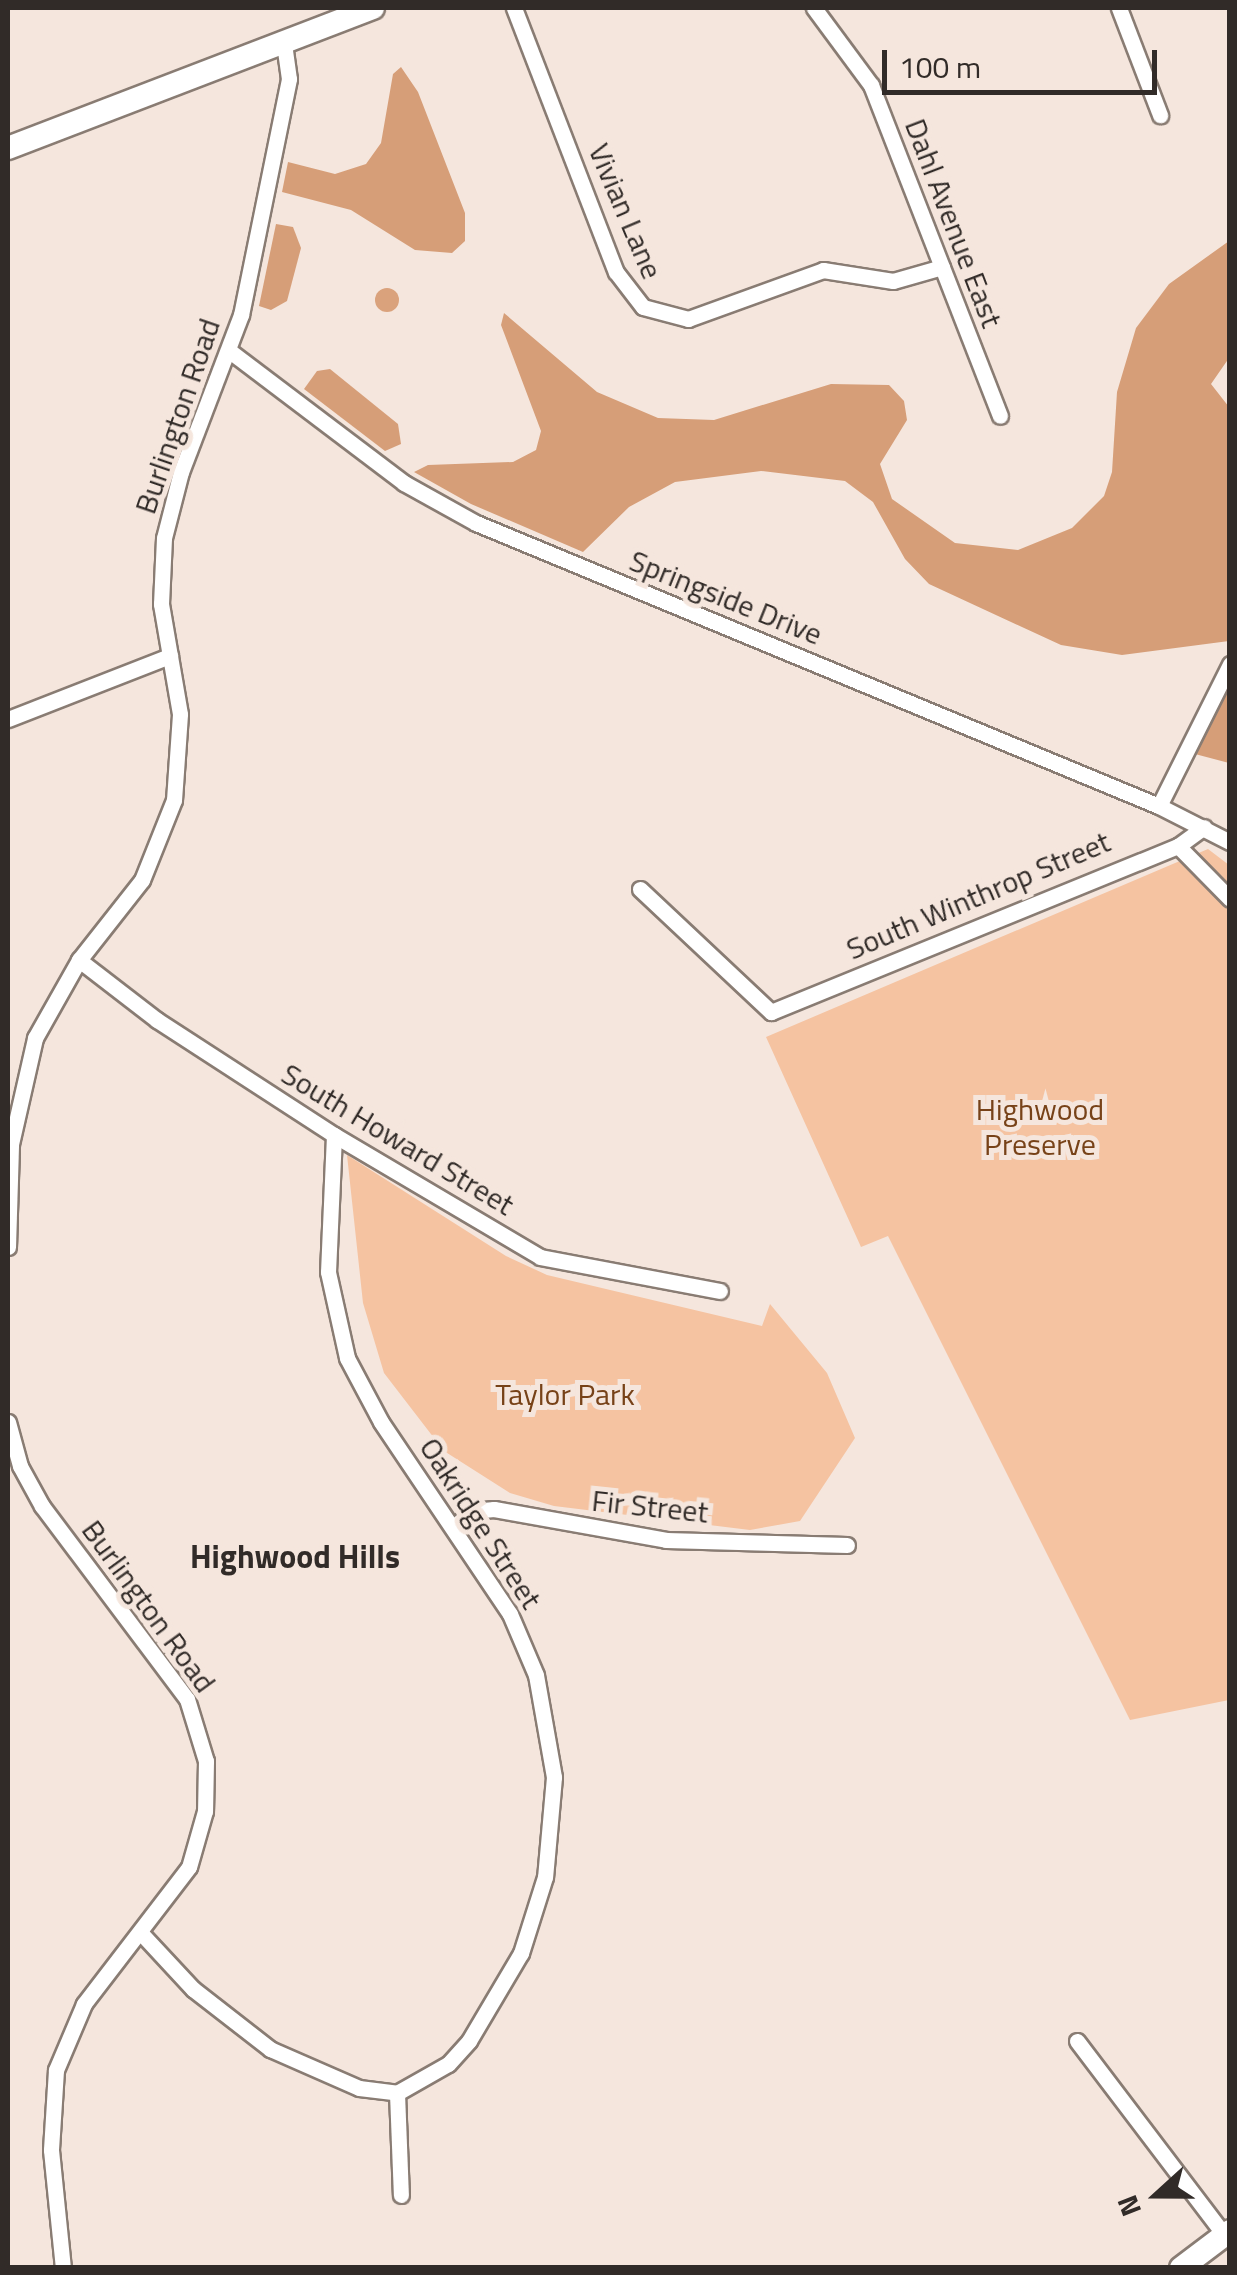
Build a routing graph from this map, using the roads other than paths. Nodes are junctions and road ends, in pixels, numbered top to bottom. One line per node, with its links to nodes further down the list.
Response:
1 (373, 8): 5 (street)
2 (514, 8): 8 (street, Vivian Lane)
3 (814, 8): 8 (street, Dahl Avenue East)
4 (1119, 8): 6 (street)
5 (284, 42): 7 (street); 9 (street, Burlington Road)
6 (1160, 115)
7 (8, 148)
8 (942, 267): 10 (street, Dahl Avenue East)
9 (230, 352): 11 (street, Burlington Road); 14 (street, Springside Drive)
10 (1000, 416)
11 (170, 656): 13 (street); 20 (street, Burlington Road)
12 (1230, 664): 14 (street)
13 (8, 720)
14 (1159, 806): 15 (street, Springside Drive)
15 (1204, 827): 16 (street, Springside Drive); 17 (street, South Winthrop Street)
16 (1230, 842)
17 (1178, 846): 18 (street, South Winthrop Street); 19 (street)
18 (640, 888)
19 (1230, 899)
20 (79, 960): 21 (street, Burlington Road); 22 (street, South Howard Street)
21 (12, 1094): 23 (street, Burlington Road)
22 (334, 1136): 24 (street, South Howard Street); 26 (street, Oakridge Street)
23 (8, 1247)
24 (720, 1291)
25 (8, 1422): 28 (street, Burlington Road)
26 (455, 1526): 27 (street, Fir Street); 30 (street, Oakridge Street)
27 (846, 1546)
28 (140, 1932): 30 (street); 33 (street, Burlington Road)
29 (1077, 2041): 32 (street)
30 (397, 2093): 31 (street)
31 (401, 2195)
32 (1227, 2233): 34 (street)
33 (62, 2268)
34 (1180, 2268)

